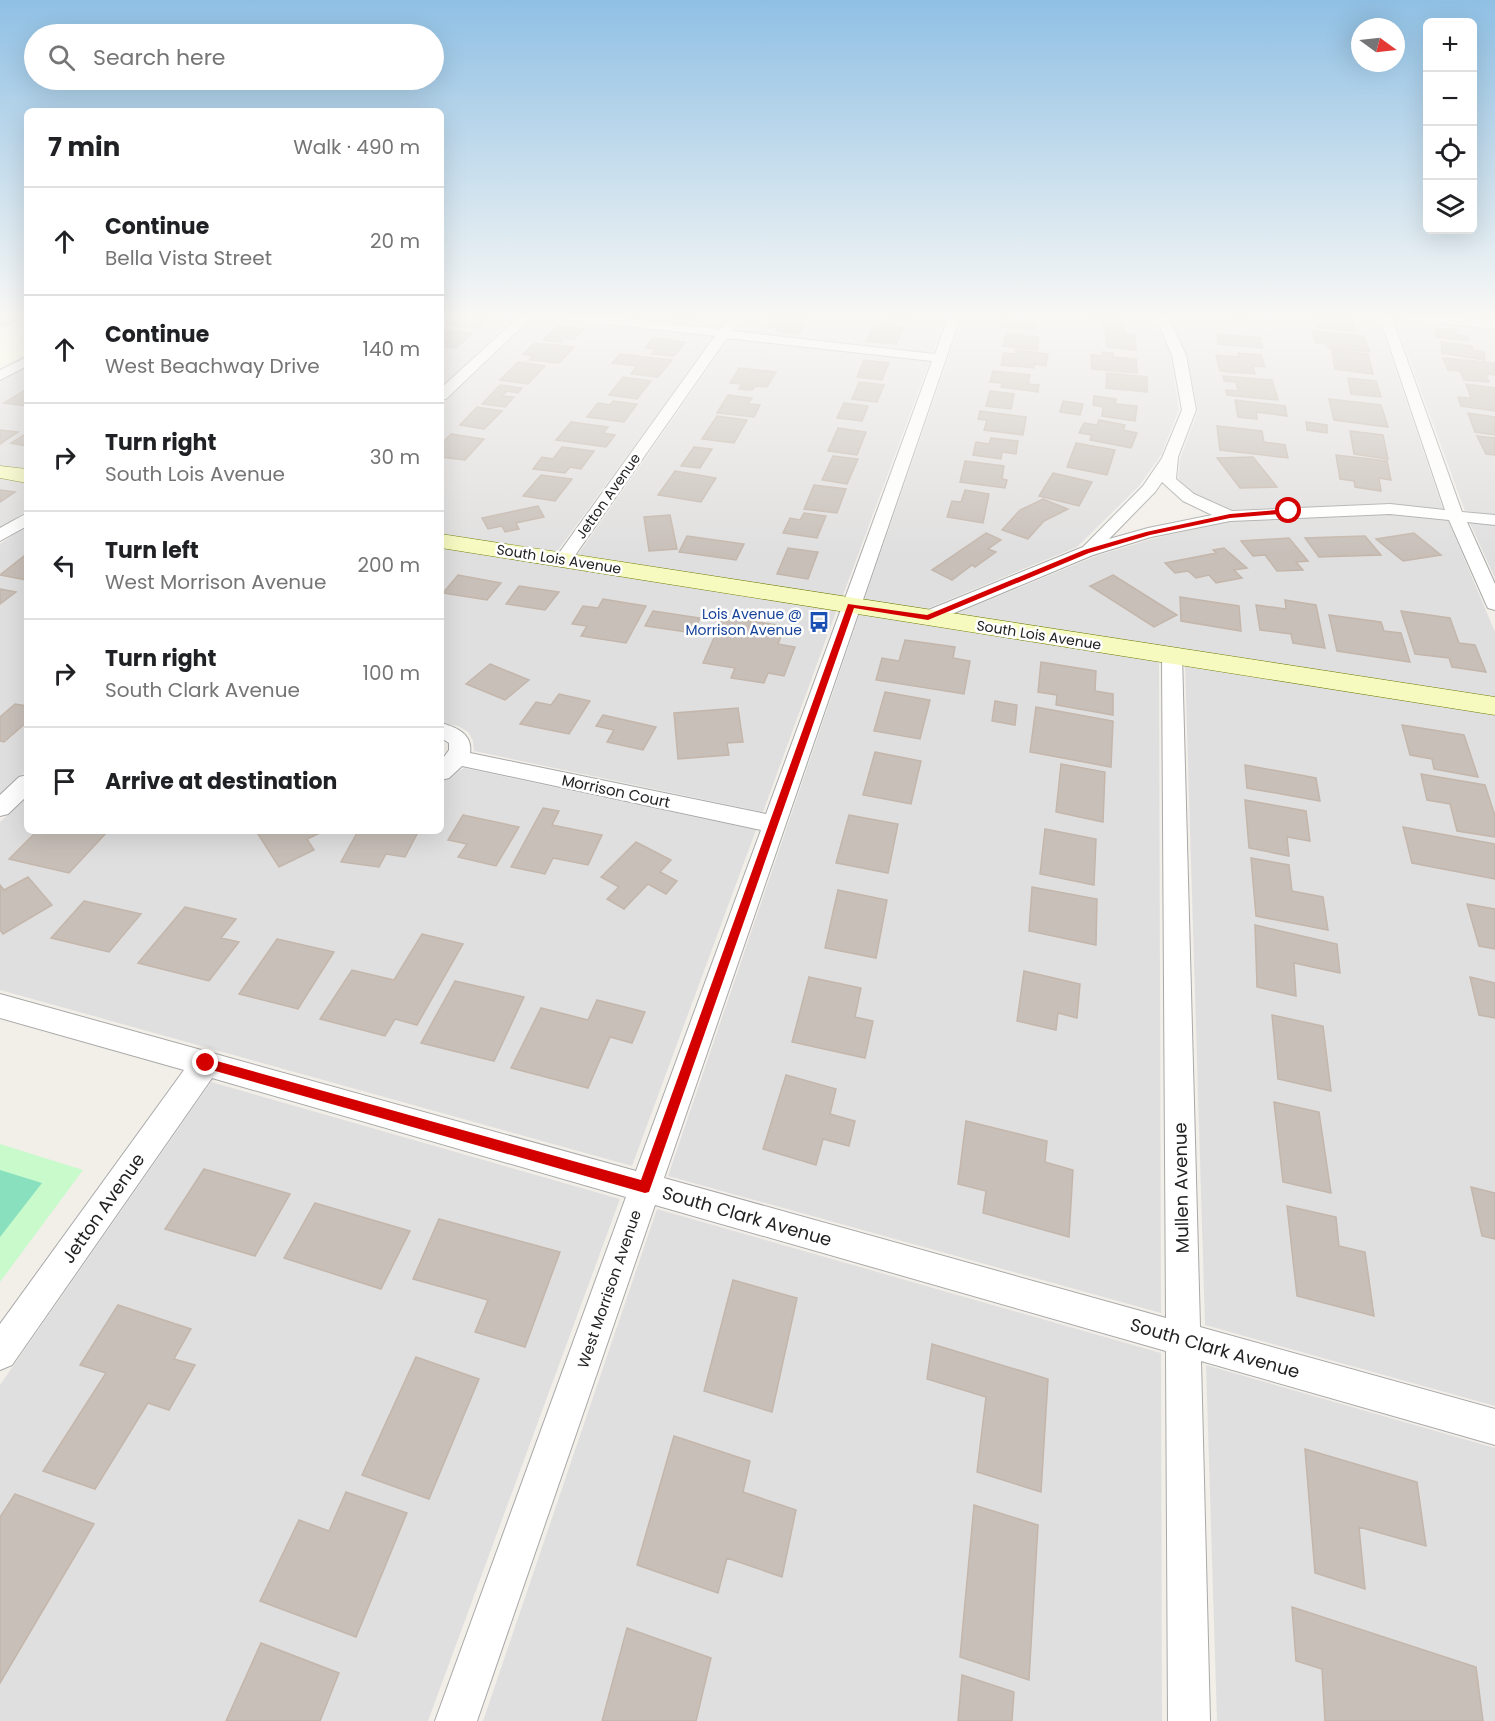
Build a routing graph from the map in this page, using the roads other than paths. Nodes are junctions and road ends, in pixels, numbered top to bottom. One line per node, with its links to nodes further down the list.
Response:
1 (680, 395): 15 (street, Jetton Avenue)
2 (926, 395): 17 (street, West Morrison Avenue)
3 (1186, 395): 5 (street)
4 (1413, 395): 8 (street)
5 (1170, 457): 9 (street); 14 (street)
6 (0, 472): 7 (street)
7 (24, 476)
8 (1455, 514): 9 (street); 11 (street); 16 (street)
9 (1230, 516): 14 (street)
10 (24, 520): 12 (street)
11 (1495, 520)
12 (0, 536)
13 (444, 541): 15 (street, South Lois Avenue)
14 (1087, 551): 18 (street)
15 (563, 560): 17 (street, South Lois Avenue)
16 (1495, 604)
17 (851, 605): 18 (street, South Lois Avenue); 25 (street, West Morrison Avenue)
18 (928, 617): 19 (street, South Lois Avenue)
19 (1172, 656): 20 (street, South Lois Avenue); 29 (street, Mullen Avenue)
20 (1495, 706)
21 (444, 731): 22 (street, Morrison Court)
22 (449, 765): 25 (street, Morrison Court)
23 (24, 786): 24 (street)
24 (0, 808)
25 (774, 824): 28 (street, West Morrison Avenue)
26 (0, 1006): 27 (street, South Clark Avenue)
27 (206, 1063): 28 (street, South Clark Avenue); 30 (street, Jetton Avenue)
28 (645, 1187): 29 (street, South Clark Avenue); 32 (street, West Morrison Avenue)
29 (1183, 1339): 31 (street, South Clark Avenue); 33 (street, Mullen Avenue)
30 (0, 1353)
31 (1495, 1426)
32 (456, 1721)
33 (1189, 1721)

